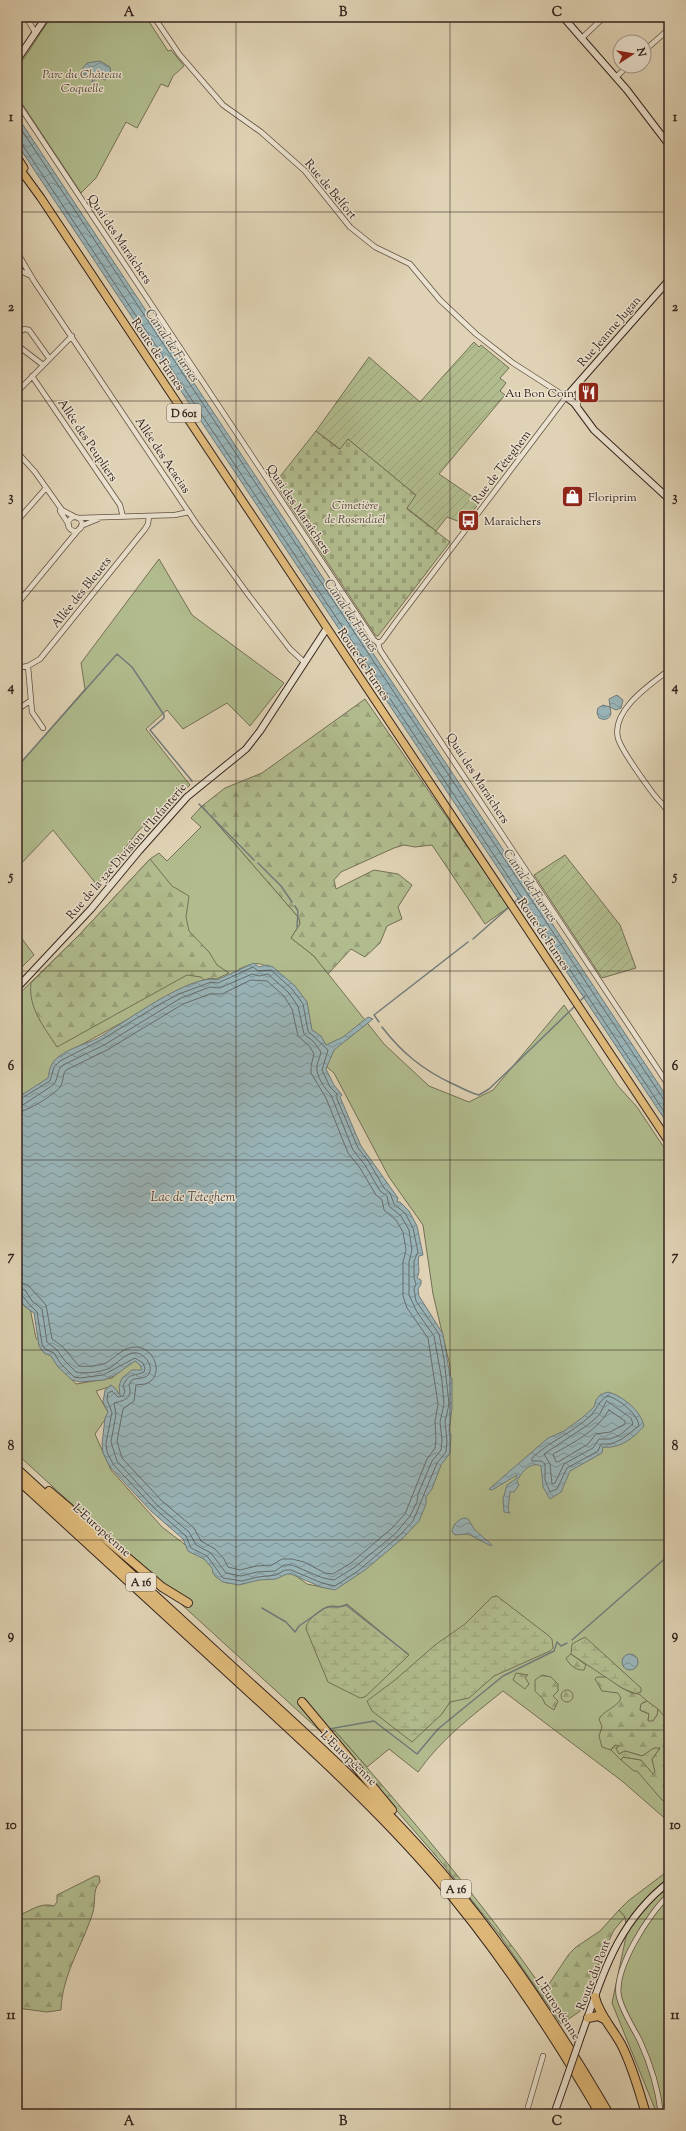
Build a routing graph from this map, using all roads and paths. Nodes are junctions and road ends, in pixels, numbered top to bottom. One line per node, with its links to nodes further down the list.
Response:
1 (26, 17): 7 (street)
2 (46, 17): 7 (main road)
3 (563, 17): 8 (main road)
4 (604, 17): 8 (street)
5 (156, 18): 31 (street, Rue de Belfort)
6 (669, 29): 9 (street)
7 (35, 32): 10 (main road)
8 (581, 39): 12 (main road)
9 (652, 44)
10 (17, 60)
11 (619, 74): 12 (street)
12 (616, 77): 14 (main road)
13 (17, 102): 48 (street, Quai des Maraîchers)
14 (669, 145)
15 (17, 157): 17 (main road, Route de Furnes / D 601)
16 (17, 165): 17 (main road, Route de Furnes / D 601)
17 (41, 198): 47 (main road, Route de Furnes / D 601)
18 (17, 252): 19 (street, Allée des Acacias)
19 (23, 262): 20 (street); 22 (street, Allée des Acacias)
20 (17, 268): 22 (street)
21 (669, 280): 29 (main road, Rue Jeanne Jugan)
22 (34, 281): 24 (street, Allée des Acacias)
23 (17, 334): 26 (street)
24 (72, 336): 26 (street); 37 (street, Allée des Acacias)
25 (17, 345): 27 (street)
26 (50, 358): 27 (street)
27 (42, 365): 28 (street)
28 (32, 376): 30 (street); 40 (street, Allée des Peupliers)
29 (578, 383): 31 (main road, Rue Jeanne Jugan); 32 (street)
30 (17, 392)
31 (566, 397): 32 (main road); 48 (street, Rue de Téteghem)
32 (580, 412): 35 (main road)
33 (17, 452): 34 (street)
34 (46, 488): 36 (street); 42 (street)
35 (669, 499)
36 (57, 504): 39 (street); 43 (street)
37 (189, 512): 38 (street); 49 (street, Allée des Acacias)
38 (149, 516): 40 (street); 50 (street, Allée des Bleuets)
39 (76, 517): 41 (street); 43 (street); 44 (street)
40 (123, 517): 41 (street)
41 (106, 518): 44 (street)
42 (17, 521)
43 (70, 527): 44 (street); 45 (street)
44 (80, 528): 45 (street)
45 (69, 540): 46 (street)
46 (17, 604)
47 (327, 628): 49 (main road, Rue de la 32e Division d'Infanterie); 61 (main road, Route de Furnes / D 601)
48 (378, 643): 60 (street, Quai des Maraîchers)
49 (304, 662): 57 (main road, Rue de la 32e Division d'Infanterie)
50 (28, 666): 51 (street, Allée des Bleuets); 53 (street)
51 (17, 668)
52 (669, 670): 56 (street)
53 (30, 701): 54 (street); 55 (street)
54 (17, 710)
55 (43, 728)
56 (669, 813)
57 (44, 959): 58 (main road, Rue de la 32e Division d'Infanterie); 59 (main road, Rue de la 32e Division d'Infanterie)
58 (17, 982)
59 (17, 988)
60 (669, 1086)
61 (669, 1142)
62 (17, 1465): 65 (highway)
63 (17, 1469): 67 (highway, L'Européenne / A 16)
64 (17, 1479): 76 (highway, L'Européenne / A 16)
65 (188, 1603)
66 (302, 1702): 67 (highway)
67 (417, 1845): 77 (highway, L'Européenne / A 16)
68 (669, 1882): 70 (main road, Route du Pont)
69 (669, 1896): 79 (street)
70 (595, 1997): 71 (main road, Route du Pont); 72 (highway)
71 (588, 2018): 72 (highway); 75 (main road, Route du Pont, bridge)
72 (607, 2021): 78 (highway)
73 (543, 2056): 74 (street)
74 (526, 2114)
75 (554, 2114)
76 (600, 2114)
77 (609, 2114)
78 (646, 2114)
79 (661, 2114)

